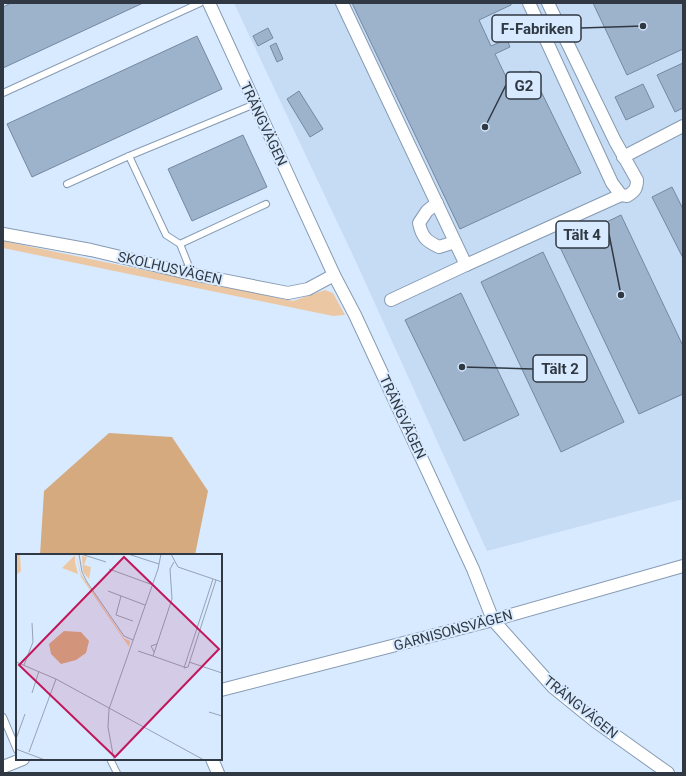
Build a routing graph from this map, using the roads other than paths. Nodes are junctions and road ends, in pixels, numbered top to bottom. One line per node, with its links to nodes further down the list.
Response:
1 (200, 3): 6 (lane)
2 (209, 3): 7 (street, TRÄNGVÄGEN)
3 (342, 3): 13 (street)
4 (529, 3): 12 (street)
5 (548, 3): 10 (street)
6 (3, 93)
7 (255, 104): 9 (lane); 20 (street, TRÄNGVÄGEN)
8 (683, 126): 10 (street)
9 (129, 156): 11 (lane); 17 (lane)
10 (623, 157): 12 (street)
11 (68, 184)
12 (621, 195): 18 (street)
13 (437, 203): 16 (street); 16 (street)
14 (266, 204): 17 (lane)
15 (3, 234): 19 (street, SKOLHUSVÄGEN)
16 (455, 242): 18 (street)
17 (180, 244): 19 (lane)
18 (466, 265): 21 (street)
19 (192, 274): 20 (street, SKOLHUSVÄGEN)
20 (334, 275): 23 (street, TRÄNGVÄGEN)
21 (391, 300)
22 (683, 566): 23 (street, GARNISONSVÄGEN)
23 (493, 620): 24 (street, GARNISONSVÄGEN); 33 (street, TRÄNGVÄGEN)
24 (222, 690)
25 (3, 717): 26 (lane)
26 (16, 748)
27 (16, 759): 30 (street)
28 (110, 760): 31 (lane)
29 (212, 760): 32 (street)
30 (3, 767)
31 (117, 773)
32 (218, 773)
33 (668, 773)

